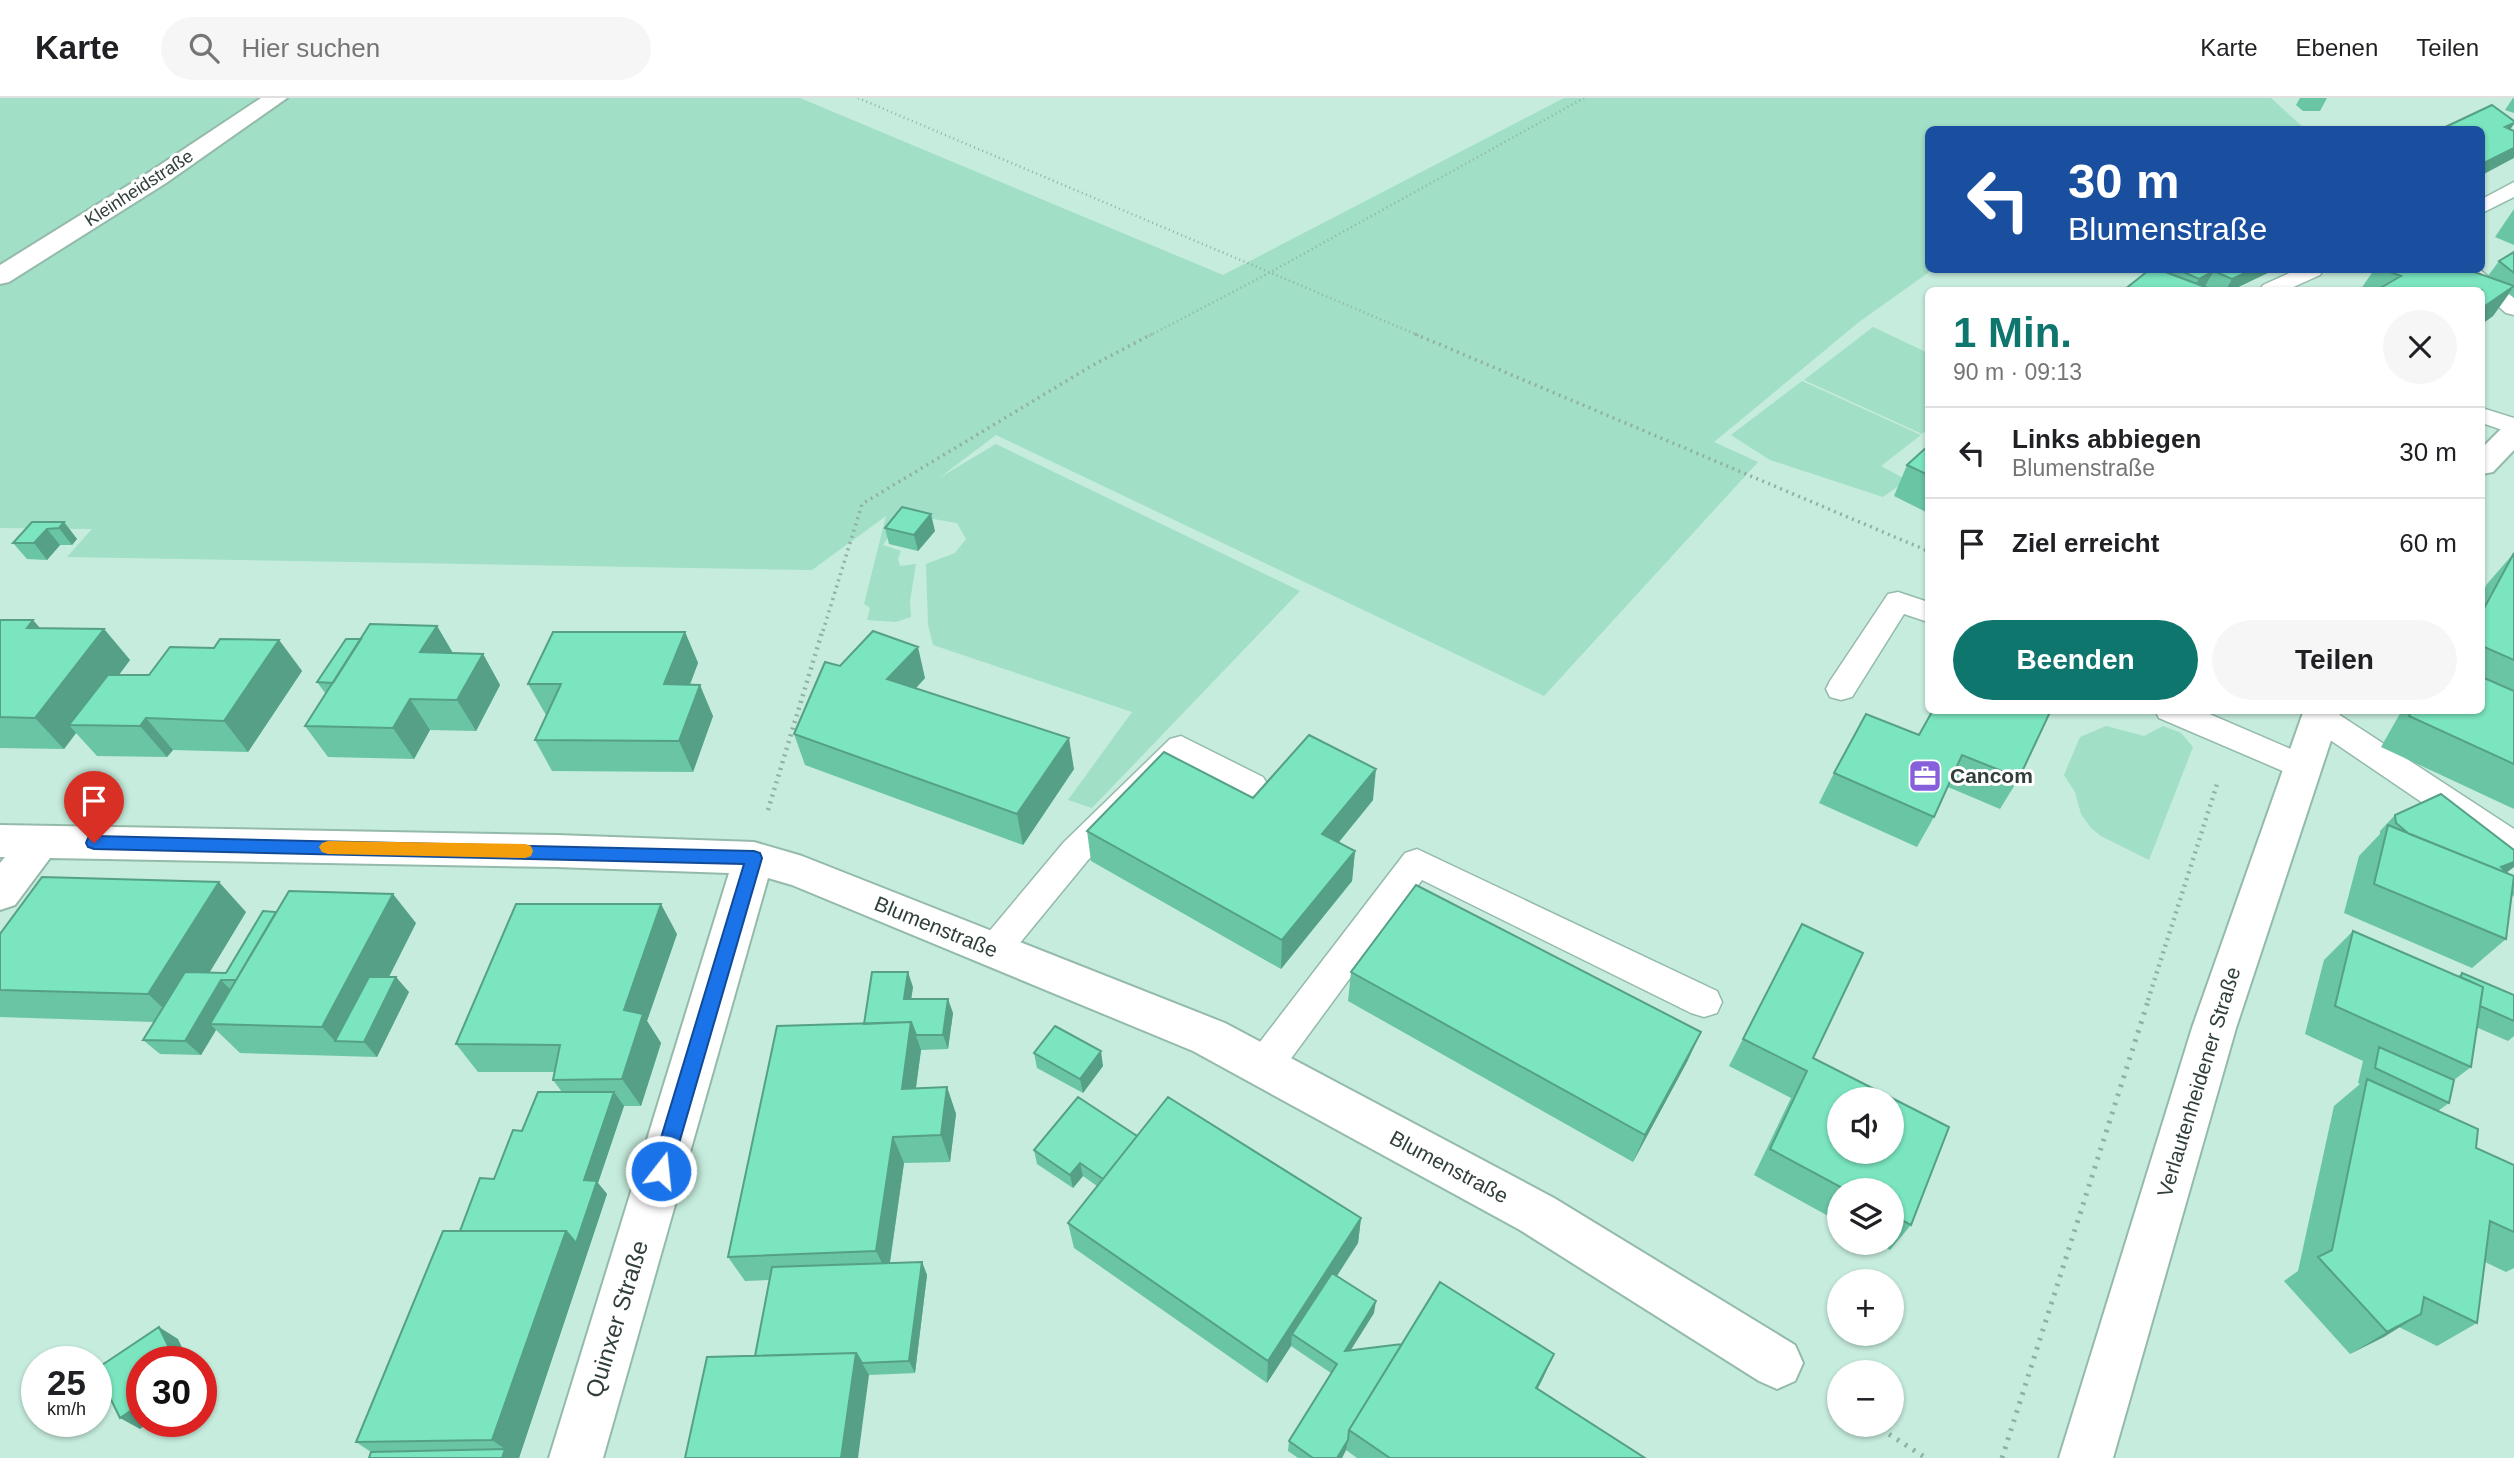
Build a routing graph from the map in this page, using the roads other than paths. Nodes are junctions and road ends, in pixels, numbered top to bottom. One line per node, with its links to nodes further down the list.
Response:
1 (276, 98): 6 (street, Kleinheidstraße)
2 (2514, 188): 3 (lane)
3 (2485, 205)
4 (2306, 273): 7 (lane)
5 (2471, 273): 8 (lane)
6 (0, 276)
7 (2277, 287)
8 (2514, 309)
9 (2485, 416): 10 (lane)
10 (2514, 430): 11 (street)
11 (2485, 462)
12 (1925, 612): 13 (lane)
13 (1842, 689)
14 (2180, 714): 16 (lane)
15 (2321, 714): 16 (street, Verlautenheidener Straße); 20 (lane)
16 (2303, 767): 28 (street, Verlautenheidener Straße)
17 (1252, 785): 23 (lane)
18 (0, 842): 19 (street, Blumenstraße)
19 (40, 842): 21 (street, Blumenstraße); 22 (street)
20 (2514, 844)
21 (754, 858): 23 (street, Blumenstraße); 27 (street, Quinxer Straße)
22 (0, 893)
23 (994, 950): 25 (street, Blumenstraße)
24 (1704, 1002): 25 (lane)
25 (1263, 1067): 26 (street, Blumenstraße)
26 (1777, 1363)
27 (576, 1458)
28 (2086, 1458)

